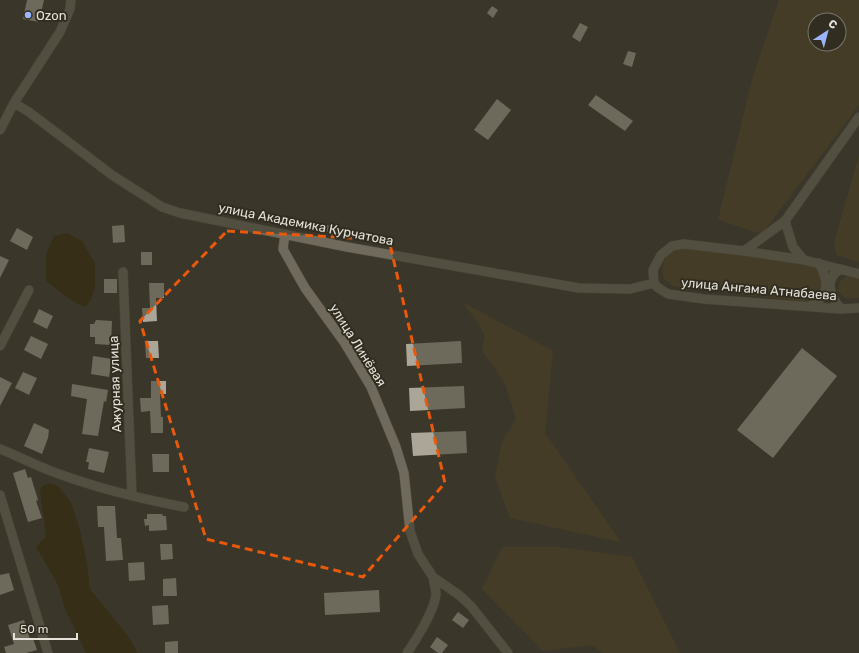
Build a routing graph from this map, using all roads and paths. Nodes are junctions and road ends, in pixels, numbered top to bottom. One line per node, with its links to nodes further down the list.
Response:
1 (71, 0): 2 (street)
2 (14, 103): 4 (street); 6 (street, улица Академика Курчатова)
3 (859, 117): 5 (street)
4 (0, 130)
5 (785, 221): 7 (street); 8 (street)
6 (285, 234): 13 (street, улица Академика Курчатова); 23 (street, улица Линёвая)
7 (744, 251): 8 (street, улица Ангама Атнабаева); 13 (street, улица Ангама Атнабаева)
8 (804, 260): 9 (street, улица Ангама Атнабаева)
9 (819, 263): 10 (street, улица Ангама Атнабаева); 15 (street)
10 (841, 269): 12 (street, улица Ангама Атнабаева); 17 (street)
11 (123, 272): 21 (street, Ажурная улица)
12 (859, 274)
13 (654, 283): 15 (street, улица Ангама Атнабаева)
14 (29, 290): 18 (street)
15 (809, 306): 17 (street, улица Ангама Атнабаева)
16 (859, 308): 17 (street, улица Ангама Атнабаева)
17 (840, 309)
18 (0, 346)
19 (0, 449): 21 (street)
20 (0, 495): 24 (street)
21 (132, 496): 22 (street)
22 (184, 507)
23 (433, 577): 25 (street); 26 (street, улица Линёвая)
24 (48, 653)
25 (407, 653)
26 (508, 653)

